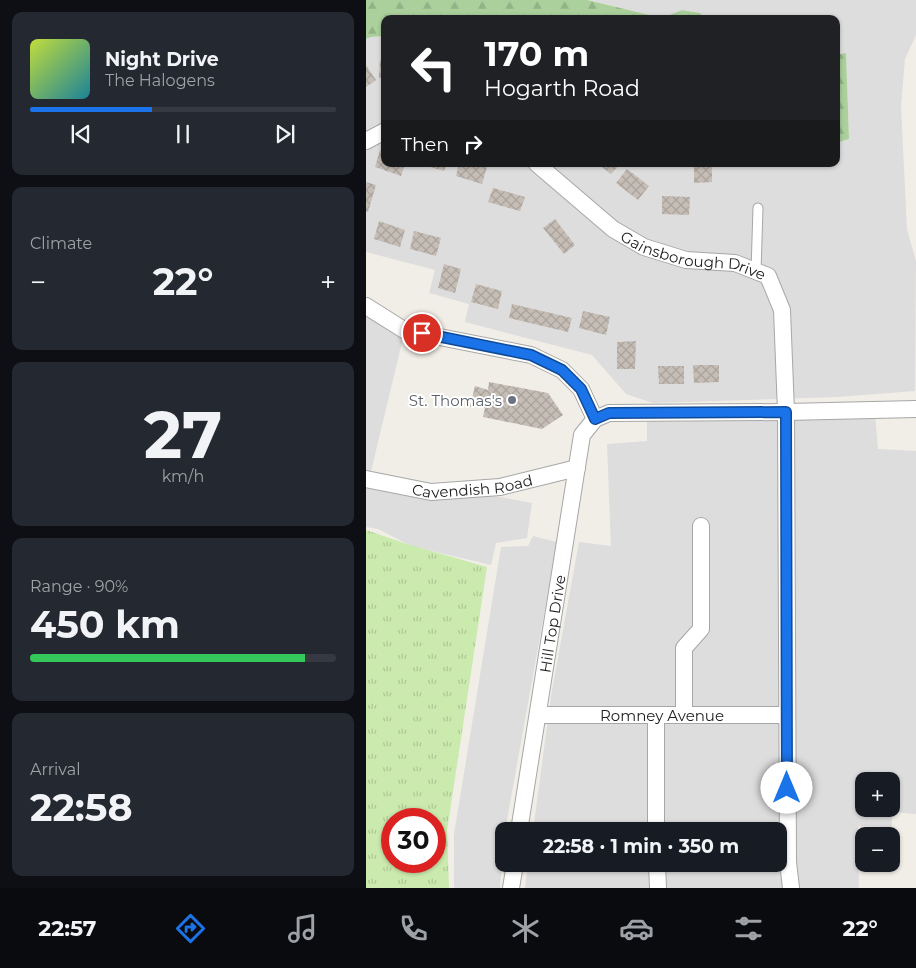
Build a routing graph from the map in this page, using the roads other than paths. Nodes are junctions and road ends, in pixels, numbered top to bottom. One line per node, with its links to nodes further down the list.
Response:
1 (381, 133): 2 (street)
2 (366, 141)
3 (541, 167): 5 (street, Gainsborough Drive)
4 (758, 208): 5 (lane)
5 (756, 272): 8 (street, Gainsborough Drive)
6 (366, 306): 9 (street)
7 (916, 409): 8 (street)
8 (786, 412): 9 (street); 16 (street, Gainsborough Drive)
9 (595, 419): 10 (street, Hill Top Drive)
10 (577, 468): 11 (street, Cavendish Road); 13 (street, Hill Top Drive)
11 (366, 479)
12 (701, 526): 15 (street)
13 (538, 715): 14 (street, Romney Avenue); 17 (street, Hill Top Drive)
14 (656, 715): 15 (street, Romney Avenue); 18 (street)
15 (684, 715): 16 (street, Romney Avenue)
16 (787, 715): 23 (street, Gainsborough Drive)
17 (520, 822)
18 (656, 822)
19 (514, 872): 21 (street)
20 (657, 872): 22 (street)
21 (511, 888)
22 (658, 888)
23 (790, 888)

